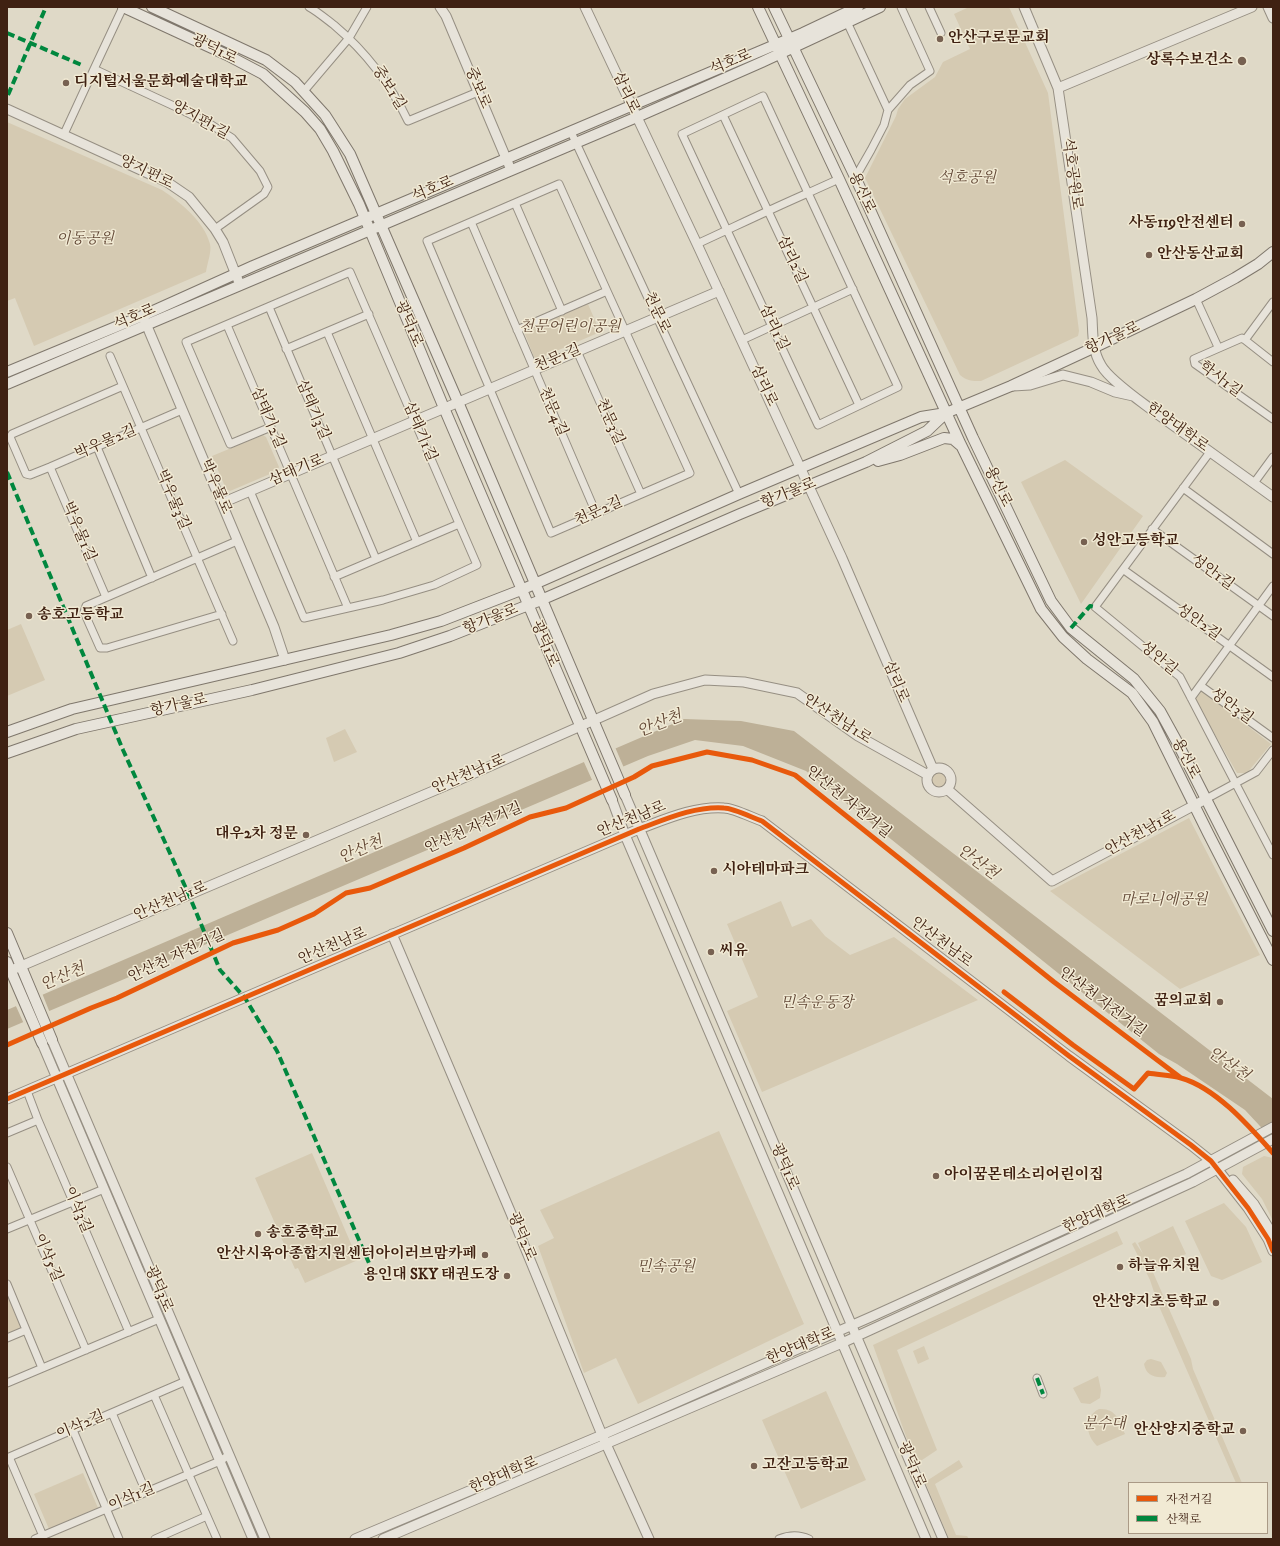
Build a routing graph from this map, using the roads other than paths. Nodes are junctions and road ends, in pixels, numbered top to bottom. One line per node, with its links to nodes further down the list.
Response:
1 (123, 7): 22 (street); 42 (main road, 광덕1로)
2 (152, 7): 24 (main road, 광덕1로)
3 (309, 7): 19 (street, 중보1길)
4 (367, 7): 19 (street)
5 (440, 7): 25 (street, 중보로)
6 (585, 7): 26 (street, 삼리로)
7 (758, 7): 21 (main road, 용신로)
8 (774, 7): 20 (main road, 용신로)
9 (858, 7): 20 (main road, 석호로)
10 (880, 7): 17 (main road, 석호로)
11 (900, 7): 28 (street)
12 (929, 7): 18 (street)
13 (1024, 7): 23 (street, 석호공원로)
14 (1252, 7): 23 (street)
15 (1268, 7): 16 (street)
16 (1273, 18)
17 (847, 22): 20 (main road, 석호로); 28 (street)
18 (941, 33)
19 (349, 38): 24 (street); 25 (street, 중보1길)
20 (791, 44): 21 (main road, 석호로); 36 (main road, 용신로)
21 (778, 49): 26 (main road, 석호로); 30 (main road, 석호로); 37 (main road, 용신로)
22 (94, 69): 32 (street); 45 (street, 양지편1길)
23 (1058, 88): 72 (street, 석호공원로)
24 (304, 91): 41 (main road, 광덕1로)
25 (478, 92): 34 (street, 중보로)
26 (631, 106): 30 (street, 삼리로); 31 (main road, 석호로)
27 (7, 109): 32 (street, 양지편로)
28 (888, 110): 36 (street)
29 (723, 115): 38 (street, 삼리1길); 40 (street, 삼리2길); 47 (street, 삼리1길)
30 (637, 117): 33 (main road, 석호로); 48 (street, 삼리로)
31 (571, 132): 33 (street, 천문로); 34 (main road, 석호로)
32 (64, 134): 45 (street, 양지편로)
33 (576, 143): 35 (main road, 석호로); 62 (street, 천문로)
34 (507, 159): 35 (street, 중보로); 41 (main road, 석호로)
35 (512, 170): 44 (main road, 석호로)
36 (855, 178): 87 (main road, 용신로)
37 (839, 179): 38 (street); 89 (main road, 용신로)
38 (808, 192): 40 (street); 52 (street, 삼리1길)
39 (515, 203): 43 (street, 천문2길); 53 (street, 천문2길); 59 (street)
40 (767, 211): 47 (street); 58 (street, 삼리2길)
41 (377, 213): 42 (main road, 석호로); 44 (main road, 광덕1로)
42 (364, 219): 46 (main road, 광덕1로); 50 (main road, 석호로)
43 (471, 222): 66 (street, 천문4길); 82 (street, 천문2길)
44 (382, 226): 46 (main road, 석호로); 84 (main road, 광덕1로)
45 (215, 229): 50 (street, 양지편로)
46 (369, 230): 51 (main road, 석호로); 86 (main road, 광덕1로)
47 (727, 230): 48 (street); 65 (street, 삼리1길)
48 (697, 244): 54 (street, 삼리로)
49 (1273, 252): 55 (main road, 항가울로)
50 (236, 274): 51 (street, 양지편로); 61 (main road, 석호로)
51 (240, 285): 64 (main road, 석호로)
52 (853, 289): 58 (street); 85 (street, 삼리1길)
53 (607, 291): 59 (street); 67 (street, 천문2길)
54 (719, 291): 62 (street, 천문1길); 69 (street, 삼리로)
55 (1196, 299): 71 (street); 72 (main road, 항가울로)
56 (1273, 302): 70 (street)
57 (269, 307): 60 (street, 삼태기1길); 63 (street, 삼태기1길); 73 (street, 삼태기3길)
58 (813, 308): 65 (street); 85 (street, 삼리2길)
59 (562, 310): 66 (street)
60 (369, 314): 68 (street); 91 (street, 삼태기1길)
61 (142, 316): 64 (street, 박우물로); 78 (main road, 석호로)
62 (658, 318): 67 (street, 천문1길); 109 (street, 천문로)
63 (227, 325): 92 (street, 삼태기2길); 92 (street, 삼태기1길)
64 (146, 326): 79 (main road, 석호로); 88 (street, 박우물로)
65 (772, 327): 69 (street); 85 (street, 삼리1길)
66 (517, 330): 77 (street, 천문4길)
67 (625, 331): 74 (street, 천문1길); 108 (street, 천문2길)
68 (327, 332): 73 (street); 94 (street)
69 (742, 340): 102 (street, 삼리로)
70 (1245, 340): 71 (street, 학사1길); 76 (street)
71 (1218, 347): 90 (street, 학사1길)
72 (1094, 348): 81 (main road, 항가울로); 83 (street, 한양대학로)
73 (286, 349): 98 (street, 삼태기3길)
74 (577, 351): 77 (street, 천문1길); 108 (street, 천문3길)
75 (110, 356): 80 (street, 박우물3길)
76 (1273, 362)
77 (534, 370): 82 (street, 천문1길); 112 (street, 천문4길)
78 (7, 372)
79 (7, 384)
80 (123, 386): 93 (street, 박우물3길); 101 (street, 박우물2길)
81 (1011, 386): 83 (street); 87 (main road, 항가울로)
82 (490, 388): 84 (street, 천문1길); 112 (street, 천문2길)
83 (1134, 396): 97 (street, 한양대학로)
84 (458, 402): 86 (street, 삼태기로); 123 (main road, 광덕1로)
85 (859, 405)
86 (444, 408): 91 (street, 삼태기로); 125 (main road, 광덕1로)
87 (960, 408): 89 (main road, 항가울로); 149 (main road, 용신로)
88 (182, 410): 93 (street, 박우물2길); 111 (street, 박우물로)
89 (946, 413): 95 (main road, 용신로); 100 (main road, 항가울로); 102 (main road, 항가울로)
90 (1273, 419)
91 (414, 421): 94 (street, 삼태기로); 113 (street, 삼태기1길)
92 (271, 427): 103 (street, 삼태기2길)
93 (141, 428): 96 (street, 박우물2길); 118 (street, 박우물3길)
94 (373, 439): 98 (street, 삼태기로); 116 (street)
95 (961, 445): 100 (main road); 151 (main road, 용신로)
96 (97, 447): 101 (street, 박우물2길); 122 (street)
97 (1210, 452): 104 (street, 한양대학로); 106 (street, 성안길)
98 (332, 456): 103 (street, 삼태기로); 119 (street, 삼태기3길)
99 (1273, 457): 104 (street)
100 (866, 462): 105 (main road, 항가울로)
101 (50, 467): 126 (street, 박우물1길)
102 (801, 468): 105 (street, 삼리로); 109 (main road, 항가울로)
103 (290, 474): 107 (street, 삼태기로); 121 (street, 삼태기2길)
104 (1254, 483): 110 (street, 한양대학로)
105 (808, 486): 127 (main road, 항가울로); 145 (street, 삼리로)
106 (1183, 488): 114 (street, 성안길); 117 (street)
107 (250, 491): 111 (street, 삼태기로); 130 (street, 삼태기1길)
108 (641, 494): 112 (street, 천문2길)
109 (739, 494): 123 (main road, 항가울로)
110 (1273, 497)
111 (222, 503): 115 (street, 박우물로)
112 (596, 513)
113 (459, 524): 116 (street); 130 (street, 삼태기1길)
114 (1152, 529): 120 (street, 성안길); 129 (street, 성안1길)
115 (238, 541): 118 (street); 135 (street, 박우물로)
116 (417, 542): 119 (street)
117 (1273, 554)
118 (197, 559): 122 (street); 131 (street, 박우물3길)
119 (376, 559): 121 (street)
120 (1124, 570): 134 (street, 성안2길); 138 (street, 성안길)
121 (334, 577): 130 (street, 삼태기2길)
122 (152, 578): 126 (street)
123 (534, 584): 125 (main road, 항가울로); 127 (main road, 광덕1로)
124 (1273, 586): 129 (street)
125 (521, 590): 128 (main road, 광덕1로); 135 (main road, 항가울로)
126 (106, 597): 131 (street)
127 (541, 600): 128 (main road, 항가울로); 139 (main road, 광덕1로)
128 (527, 605): 140 (main road, 광덕1로); 144 (main road, 항가울로)
129 (1259, 606): 132 (street, 성안1길); 134 (street)
130 (348, 608)
131 (222, 614): 133 (street, 박우물3길)
132 (1273, 616)
133 (233, 641)
134 (1230, 646): 136 (street, 성안2길); 137 (street)
135 (285, 660): 141 (main road, 항가울로)
136 (1273, 677)
137 (1201, 686): 138 (street, 성안3길); 142 (street, 성안3길)
138 (1191, 698): 146 (street, 성안길)
139 (593, 720): 140 (street, 안산천남1로); 145 (street, 안산천남1로); 148 (main road, 광덕1로)
140 (579, 726): 150 (main road, 광덕1로); 160 (street, 안산천남1로)
141 (7, 732)
142 (1273, 738)
143 (1273, 750): 146 (street)
144 (7, 753)
145 (930, 772): 147 (street); 147 (street)
146 (1237, 783): 149 (street); 154 (street, 성안길)
147 (947, 789): 151 (street, 안산천남1로)
148 (625, 795): 152 (street, 광덕1로)
149 (1206, 799): 151 (street, 안산천남1로); 155 (main road, 용신로)
150 (612, 800): 153 (street, 광덕1로)
151 (1194, 805): 158 (main road)
152 (639, 829): 153 (street, 안산천남로); 170 (street, 안산천남로); 181 (street, 광덕1로)
153 (625, 835): 157 (street, 안산천남로); 184 (street, 광덕1로)
154 (1273, 855)
155 (1273, 932)
156 (7, 933): 160 (main road)
157 (392, 934): 162 (street, 안산천남로); 197 (street, 광덕2로)
158 (1273, 960)
159 (10, 971): 160 (street, 안산천남1로); 161 (main road)
160 (23, 971): 161 (main road)
161 (47, 1042): 162 (street, 광덕3로); 163 (street, 광덕3로)
162 (66, 1074): 163 (street, 안산천남로); 199 (street, 광덕3로)
163 (56, 1079): 164 (street, 안산천남로); 173 (street, 광덕3로)
164 (27, 1091): 165 (street, 안산천남로); 166 (street, 이삭3길)
165 (7, 1099)
166 (38, 1120): 168 (street); 174 (street, 이삭3길)
167 (1273, 1127): 170 (street, 한양대학로)
168 (7, 1133)
169 (1273, 1139): 172 (street, 한양대학로)
170 (1211, 1161): 172 (street, 안산천남로); 181 (street, 한양대학로)
171 (7, 1167): 175 (street, 이삭5길)
172 (1217, 1169): 177 (street, 안산천남로); 178 (street, 안산천남로); 185 (street, 한양대학로)
173 (104, 1189): 174 (street); 180 (street, 광덕3로)
174 (73, 1202): 175 (street); 183 (street, 이삭3길)
175 (30, 1220): 176 (street); 188 (street, 이삭5길)
176 (7, 1229)
177 (1273, 1235)
178 (1273, 1251)
179 (7, 1284): 182 (street)
180 (159, 1319): 183 (street); 191 (street, 광덕3로)
181 (852, 1325): 184 (street, 한양대학로); 185 (street, 광덕1로)
182 (26, 1330): 186 (street); 189 (street)
183 (128, 1332): 188 (street)
184 (837, 1332): 187 (street, 광덕1로); 197 (street, 한양대학로)
185 (856, 1336): 187 (street, 한양대학로); 219 (street, 광덕1로)
186 (7, 1338)
187 (842, 1343): 198 (street, 한양대학로); 218 (street, 광덕1로)
188 (86, 1350): 189 (street)
189 (42, 1368): 192 (street)
190 (1036, 1378): 194 (street)
191 (186, 1382): 193 (street, 이삭2길); 201 (street, 광덕3로)
192 (7, 1383)
193 (154, 1394): 195 (street, 이삭2길); 202 (street)
194 (1043, 1394)
195 (112, 1413): 196 (street, 이삭2길); 203 (street)
196 (73, 1430): 200 (street, 이삭2길); 204 (street)
197 (602, 1435): 198 (street, 광덕2로); 213 (street, 한양대학로)
198 (606, 1444): 214 (street, 한양대학로); 215 (street, 광덕2로)
199 (229, 1455): 201 (street, 이삭1길); 212 (street, 광덕3로)
200 (8, 1458): 206 (street)
201 (220, 1461): 202 (street, 이삭1길); 211 (street, 광덕3로)
202 (189, 1474): 203 (street, 이삭1길); 205 (street)
203 (146, 1492): 204 (street, 이삭1길)
204 (106, 1509): 206 (street, 이삭1길); 208 (street)
205 (207, 1516): 209 (street); 210 (street)
206 (43, 1536): 207 (street, 이삭1길)
207 (35, 1539)
208 (119, 1539)
209 (155, 1539)
210 (217, 1539)
211 (253, 1539)
212 (265, 1539)
213 (355, 1539)
214 (383, 1539)
215 (649, 1539)
216 (778, 1539): 217 (street)
217 (809, 1539)
218 (926, 1539)
219 (943, 1539)

